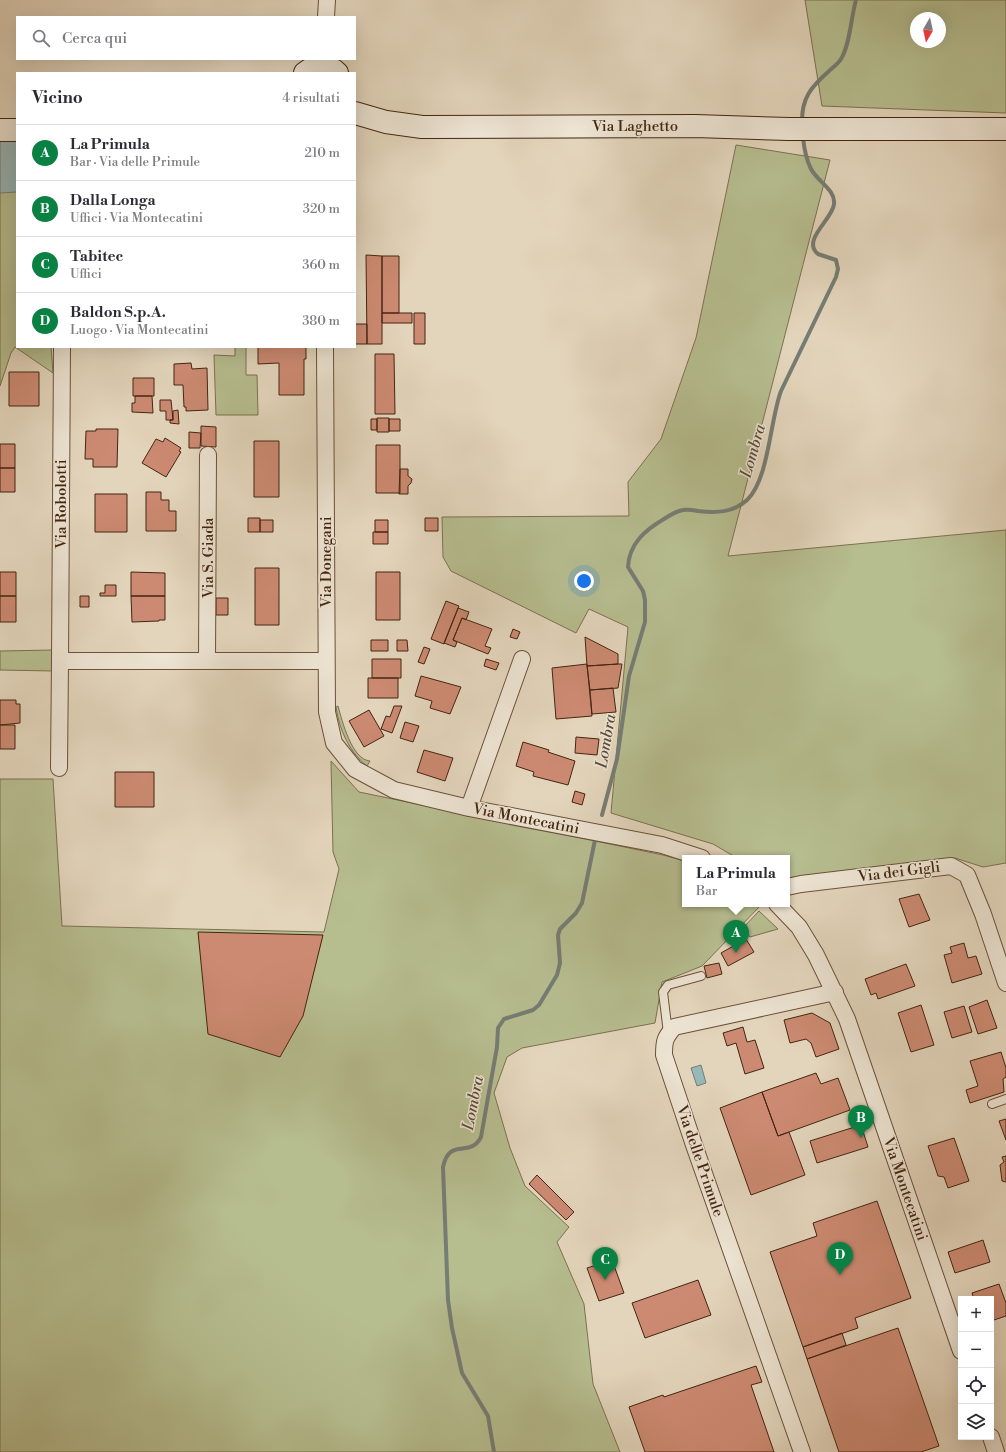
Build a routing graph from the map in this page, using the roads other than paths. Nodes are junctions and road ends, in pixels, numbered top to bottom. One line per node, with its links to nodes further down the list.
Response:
1 (327, 0): 2 (street)
2 (326, 16)
3 (356, 103): 4 (street)
4 (365, 116): 5 (street, Via Laghetto)
5 (1006, 128)
6 (0, 130): 7 (street)
7 (16, 130)
8 (62, 348): 12 (street, Via Robolotti)
9 (325, 348): 14 (street, Via Donegani)
10 (208, 455): 13 (street, Via S. Giada)
11 (522, 659): 17 (street)
12 (60, 661): 13 (street); 15 (street, Via Robolotti)
13 (207, 661): 14 (street)
14 (326, 661): 16 (street, Via Donegani)
15 (59, 768)
16 (355, 769): 17 (street, Via Montecatini)
17 (469, 808): 18 (street, Via Montecatini)
18 (692, 855)
19 (790, 886): 22 (street, Via dei Gigli)
20 (780, 907): 23 (street, Via Montecatini)
21 (701, 976): 24 (lane)
22 (1006, 983)
23 (834, 992): 24 (street); 27 (street, Via Montecatini)
24 (669, 1033): 29 (street, Via delle Primule)
25 (1006, 1099): 26 (lane)
26 (992, 1104)
27 (958, 1342)
28 (992, 1440): 30 (street)
29 (802, 1452)
30 (996, 1452)

